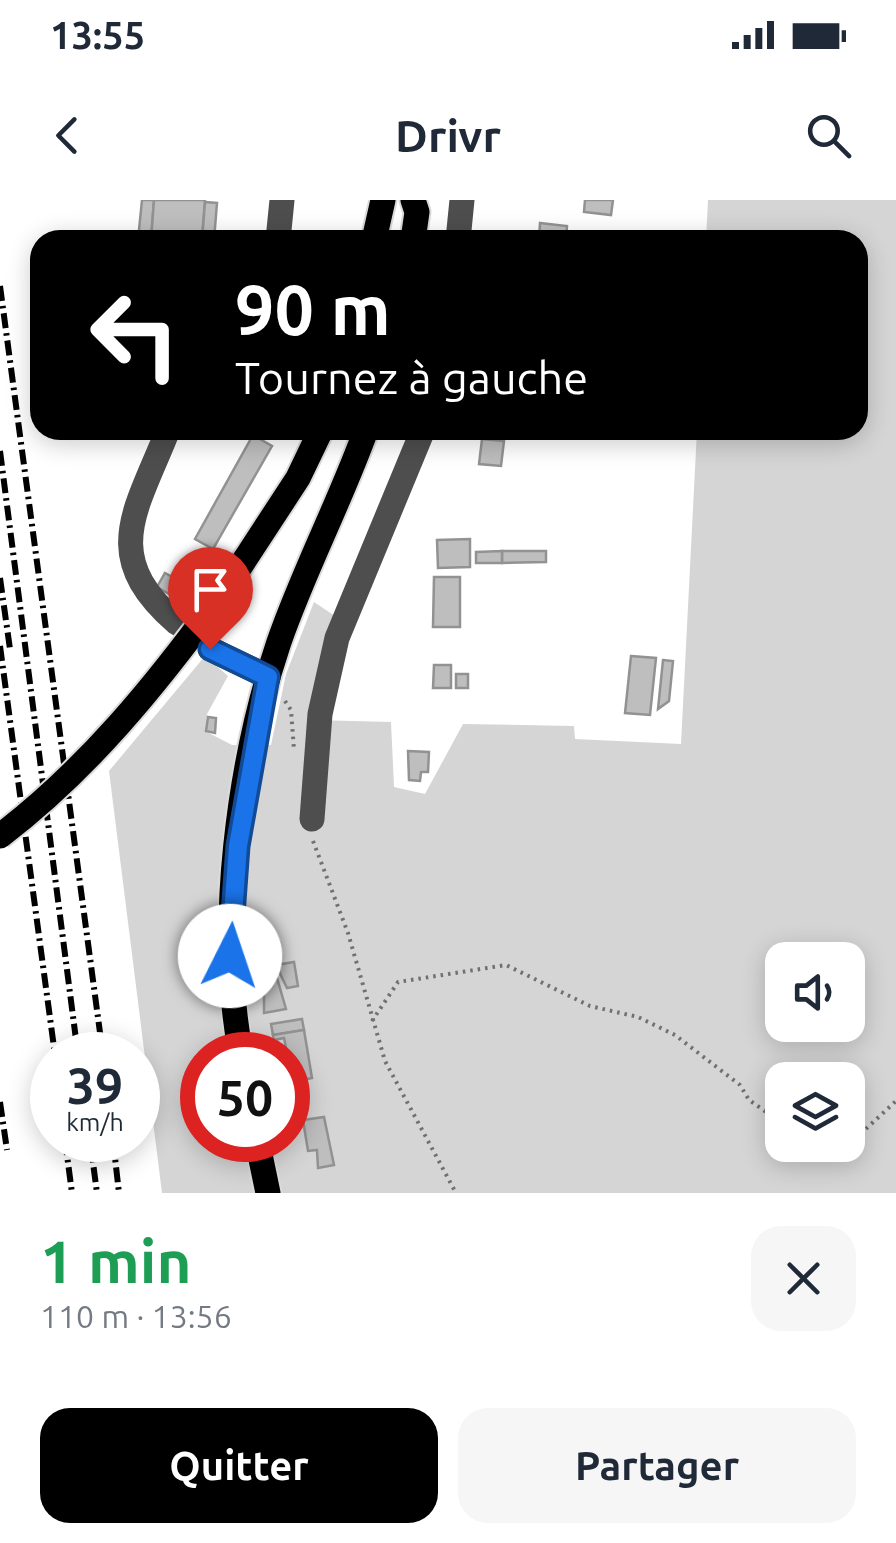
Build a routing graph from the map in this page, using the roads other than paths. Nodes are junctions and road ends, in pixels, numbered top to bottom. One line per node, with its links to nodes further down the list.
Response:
1 (282, 200): 5 (lane)
2 (384, 200): 6 (main road)
3 (413, 200): 7 (main road)
4 (462, 200): 8 (lane)
5 (279, 230)
6 (376, 230)
7 (413, 230)
8 (459, 230)
9 (164, 440): 13 (lane)
10 (316, 440): 17 (main road, bridge)
11 (362, 440): 15 (main road)
12 (419, 440): 16 (lane)
13 (177, 623)
14 (210, 649): 15 (lane)
15 (268, 677): 18 (main road)
16 (312, 819)
17 (0, 836)
18 (238, 1032)
19 (262, 1162): 20 (main road)
20 (268, 1193)

